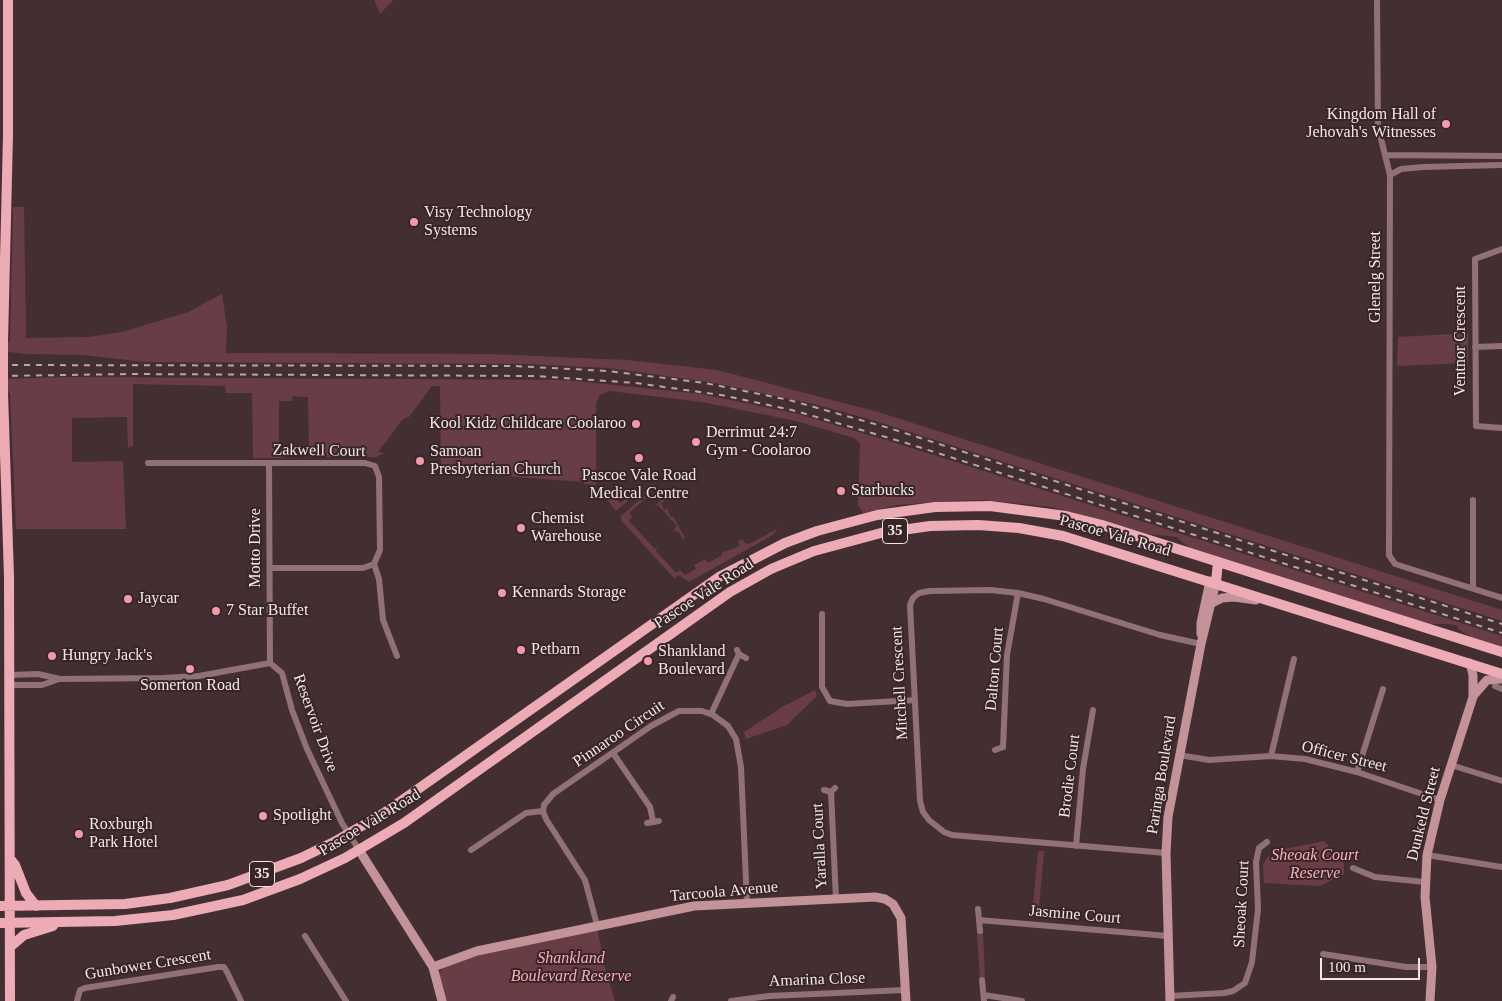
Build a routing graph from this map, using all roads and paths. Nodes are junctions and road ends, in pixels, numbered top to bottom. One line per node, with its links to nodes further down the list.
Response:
1 (8, 0): 36 (main road, bridge)
2 (1377, 0): 3 (street, Glenelg Street)
3 (1385, 155): 4 (street); 6 (street, Glenelg Street)
4 (1502, 156)
5 (1502, 165): 6 (street)
6 (1390, 175): 18 (street, Glenelg Street)
7 (1502, 249): 9 (street, Ventnor Crescent)
8 (1502, 346): 9 (street)
9 (1475, 347): 10 (street, Ventnor Crescent)
10 (1502, 428)
11 (148, 463): 12 (street, Zakwell Court)
12 (270, 463): 15 (street, Zakwell Court); 16 (street, Motto Drive)
13 (1473, 500): 18 (street)
14 (1218, 562): 17 (main road); 23 (main road, Pascoe Vale Road / 35); 27 (main road, Pascoe Vale Road / 35)
15 (374, 564): 16 (street); 28 (street)
16 (270, 568): 31 (street, Motto Drive)
17 (1213, 581): 21 (main road, Pascoe Vale Road / 35); 22 (street, Paringa Boulevard); 25 (main road, Pascoe Vale Road / 35); 26 (street, Paringa Boulevard)
18 (1473, 588): 20 (street)
19 (1018, 593): 26 (street, Mitchell Crescent); 39 (street, Mitchell Crescent); 42 (street, Dalton Court)
20 (1502, 598)
21 (1273, 601): 22 (street); 32 (main road, Pascoe Vale Road / 35)
22 (1212, 603): 26 (street, Paringa Boulevard)
23 (678, 606): 25 (main road); 53 (main road, Pascoe Vale Road / 35)
24 (821, 613): 39 (street)
25 (688, 620): 56 (main road, Pascoe Vale Road / 35)
26 (1201, 644): 44 (street, Paringa Boulevard)
27 (1502, 652)
28 (397, 656)
29 (746, 658): 41 (street)
30 (1294, 659): 45 (street)
31 (270, 663): 34 (street, Reservoir Drive); 53 (street, Reservoir Drive)
32 (1470, 663): 33 (main road, Pascoe Vale Road / 35); 38 (street, Dunkeld Street)
33 (1502, 674)
34 (60, 679): 36 (street, Reservoir Drive); 36 (street, Reservoir Drive)
35 (1502, 679): 38 (street, Dunkeld Street)
36 (5, 680): 60 (main road)
37 (1383, 689): 47 (street)
38 (1473, 697): 46 (street, Dunkeld Street)
39 (914, 700): 55 (street, Mitchell Crescent)
40 (1094, 708): 55 (street, Brodie Court)
41 (711, 714): 43 (street, Pinnaroo Circuit); 66 (street)
42 (995, 750)
43 (613, 753): 51 (street, Pinnaroo Circuit); 52 (street)
44 (1179, 755): 45 (street, Officer Street); 58 (street, Paringa Boulevard)
45 (1271, 756): 47 (street, Officer Street)
46 (1451, 765): 48 (street); 50 (street, Dunkeld Street)
47 (1357, 772): 50 (street, Officer Street)
48 (1502, 781)
49 (830, 790): 65 (street, Yaralla Court)
50 (1440, 800): 59 (street, Dunkeld Street)
51 (543, 811): 57 (street); 74 (street)
52 (653, 822)
53 (349, 834): 56 (street, Reservoir Drive); 64 (main road, Pascoe Vale Road / 35)
54 (1267, 842): 85 (street, Sheoak Court)
55 (1076, 846): 58 (street, Mitchell Crescent)
56 (359, 850): 70 (main road, Pascoe Vale Road / 35); 80 (street)
57 (470, 851)
58 (1166, 853): 77 (street, Paringa Boulevard)
59 (1428, 855): 62 (street); 63 (street, Dunkeld Street)
60 (10, 858): 67 (main road); 68 (main road)
61 (1353, 868): 63 (street)
62 (1502, 868)
63 (1425, 882): 81 (street, Dunkeld Street)
64 (170, 898): 68 (main road, Pascoe Vale Road / 35); 70 (main road)
65 (836, 899): 66 (street, Tarcoola Avenue); 83 (street, Tarcoola Avenue)
66 (747, 903): 74 (street, Tarcoola Avenue)
67 (5, 906): 68 (main road, Pascoe Vale Road / 35); 73 (main road)
68 (36, 906)
69 (978, 909): 71 (street)
70 (185, 913): 72 (main road, Pascoe Vale Road / 35)
71 (979, 920): 75 (street); 77 (street, Jasmine Court)
72 (66, 922): 73 (main road, Pascoe Vale Road / 35); 78 (main road)
73 (5, 923): 78 (main road)
74 (597, 925): 80 (street, Tarcoola Avenue)
75 (980, 931)
76 (305, 936): 89 (street)
77 (1168, 936): 85 (street, Paringa Boulevard)
78 (10, 948): 86 (main road)
79 (1323, 954): 81 (street)
80 (432, 966): 90 (street)
81 (1432, 967): 94 (street, Dunkeld Street)
82 (982, 980): 84 (street)
83 (905, 990): 91 (street, Amarina Close); 92 (street, Tarcoola Avenue)
84 (984, 998): 93 (street)
85 (1170, 998)
86 (10, 1001)
87 (77, 1001): 88 (street, Gunbower Crescent)
88 (241, 1001)
89 (346, 1001)
90 (442, 1001)
91 (731, 1001)
92 (906, 1001)
93 (1022, 1001)
94 (1430, 1001)

